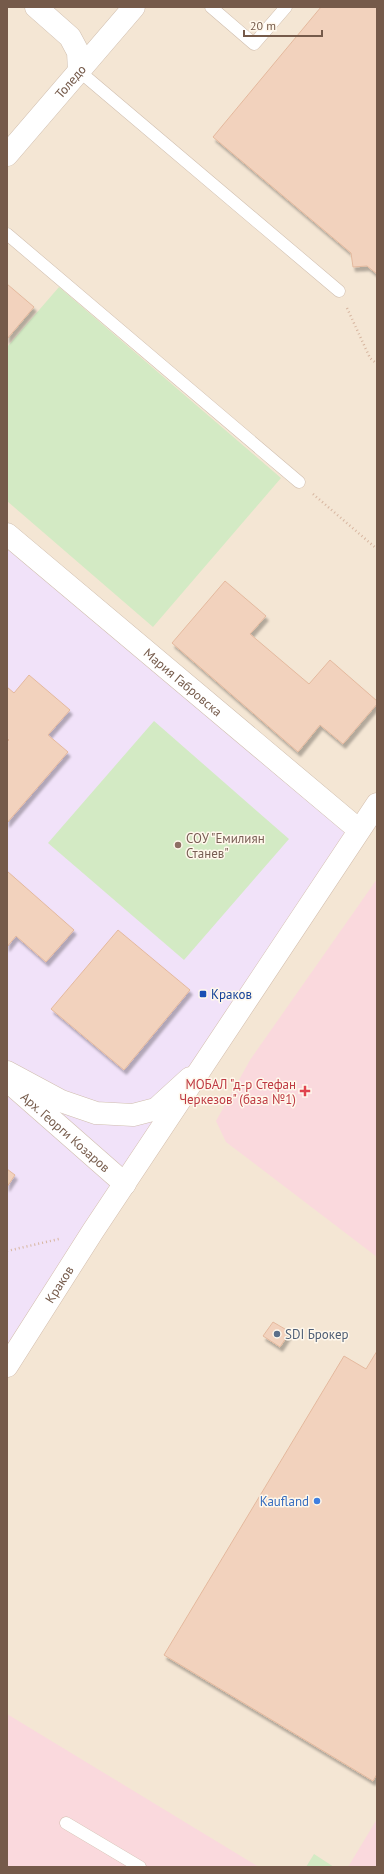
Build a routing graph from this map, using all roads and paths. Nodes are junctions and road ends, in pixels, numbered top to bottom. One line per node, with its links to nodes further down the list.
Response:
1 (36, 7): 5 (street)
2 (134, 7): 5 (street, Толедо)
3 (211, 7): 4 (lane)
4 (286, 7)
5 (79, 71): 6 (street, Толедо); 8 (lane)
6 (7, 155)
7 (7, 234): 10 (lane)
8 (339, 291): 9 (path)
9 (377, 364)
10 (299, 482): 12 (path)
11 (7, 534): 14 (street, Мария Габровска)
12 (377, 549)
13 (377, 804): 14 (street, Краков)
14 (359, 830): 15 (street, Краков)
15 (200, 1069): 16 (street); 18 (street, Краков)
16 (7, 1072)
17 (7, 1081): 18 (street, Арх. Георги Козаров)
18 (125, 1184): 19 (street, Краков)
19 (93, 1231): 20 (path); 21 (street, Краков)
20 (7, 1251)
21 (7, 1366)
22 (66, 1823): 23 (lane)
23 (140, 1867)

